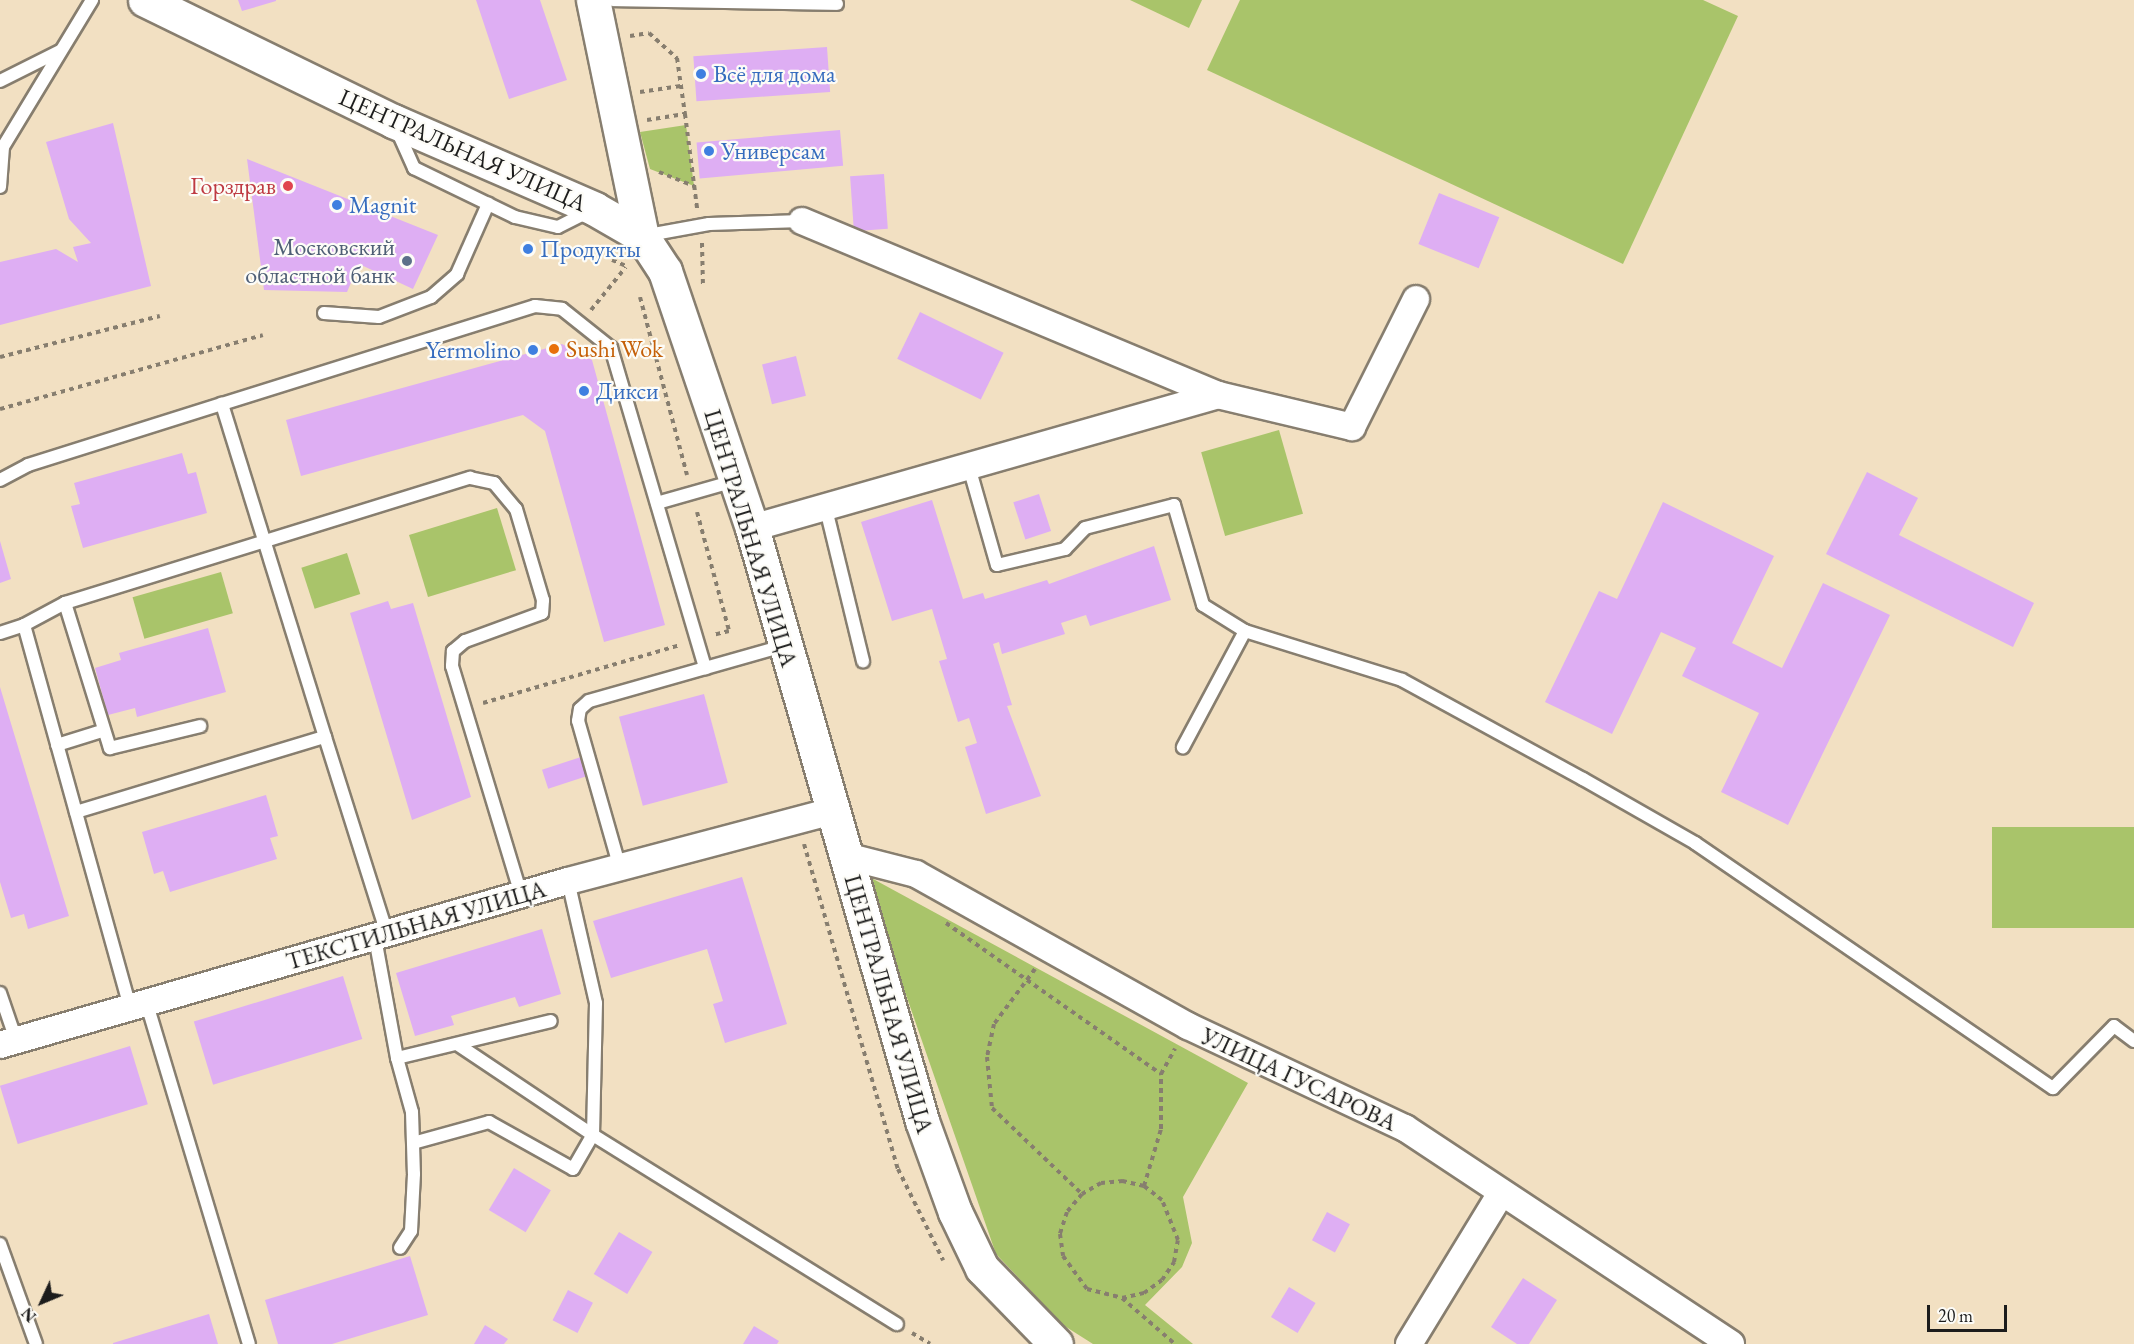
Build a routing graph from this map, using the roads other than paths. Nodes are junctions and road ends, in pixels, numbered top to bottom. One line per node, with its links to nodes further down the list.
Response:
1 (92, 0): 6 (lane)
2 (145, 0): 8 (main road, ЦЕНТРАЛЬНАЯ УЛИЦА)
3 (593, 0): 13 (main road)
4 (613, 0): 5 (lane)
5 (837, 4)
6 (62, 50): 7 (lane); 9 (lane)
7 (0, 81)
8 (393, 121): 10 (lane); 11 (main road, ЦЕНТРАЛЬНАЯ УЛИЦА)
9 (0, 187)
10 (488, 204): 11 (lane); 15 (lane)
11 (595, 209): 13 (main road, ЦЕНТРАЛЬНАЯ УЛИЦА)
12 (802, 221): 13 (lane); 16 (street)
13 (642, 236): 20 (main road, ЦЕНТРАЛЬНАЯ УЛИЦА)
14 (1416, 299): 16 (street)
15 (324, 313)
16 (1218, 395): 18 (street)
17 (222, 404): 19 (lane); 21 (lane); 24 (lane)
18 (969, 467): 22 (street); 27 (lane)
19 (0, 480)
20 (736, 481): 21 (lane); 23 (main road, ЦЕНТРАЛЬНАЯ УЛИЦА)
21 (657, 503): 31 (lane)
22 (825, 505): 23 (street); 30 (lane)
23 (752, 528): 29 (main road, ЦЕНТРАЛЬНАЯ УЛИЦА)
24 (264, 542): 25 (lane); 34 (lane); 42 (lane)
25 (65, 603): 26 (lane); 33 (lane)
26 (24, 625): 28 (lane); 35 (lane)
27 (1245, 631): 36 (lane); 47 (lane)
28 (0, 633)
29 (785, 645): 31 (lane); 37 (main road, ЦЕНТРАЛЬНАЯ УЛИЦА)
30 (862, 661)
31 (705, 668): 40 (lane)
32 (200, 726): 33 (lane)
33 (102, 731): 35 (lane)
34 (325, 737): 38 (lane); 43 (lane)
35 (57, 745): 38 (lane)
36 (1183, 747)
37 (833, 811): 39 (main road, ЦЕНТРАЛЬНАЯ УЛИЦА); 40 (street, ТЕКСТИЛЬНАЯ УЛИЦА)
38 (76, 812): 45 (lane)
39 (846, 856): 53 (street, УЛИЦА ГУСАРОВА); 59 (main road, ЦЕНТРАЛЬНАЯ УЛИЦА)
40 (620, 868): 41 (street, ТЕКСТИЛЬНАЯ УЛИЦА)
41 (568, 881): 42 (street, ТЕКСТИЛЬНАЯ УЛИЦА); 51 (lane)
42 (521, 895): 43 (street, ТЕКСТИЛЬНАЯ УЛИЦА)
43 (381, 936): 45 (street, ТЕКСТИЛЬНАЯ УЛИЦА); 50 (lane)
44 (0, 993): 48 (lane)
45 (138, 1004): 48 (street, ТЕКСТИЛЬНАЯ УЛИЦА); 58 (lane)
46 (551, 1021): 49 (lane)
47 (2134, 1041)
48 (8, 1043)
49 (457, 1044): 50 (lane); 51 (lane)
50 (397, 1058): 52 (lane)
51 (593, 1135): 52 (lane); 56 (lane)
52 (413, 1143): 55 (lane)
53 (1500, 1195): 60 (street); 61 (street, УЛИЦА ГУСАРОВА)
54 (0, 1244): 57 (lane)
55 (400, 1248)
56 (897, 1324)
57 (36, 1344)
58 (249, 1344)
59 (1056, 1344)
60 (1409, 1344)
61 (1731, 1344)

